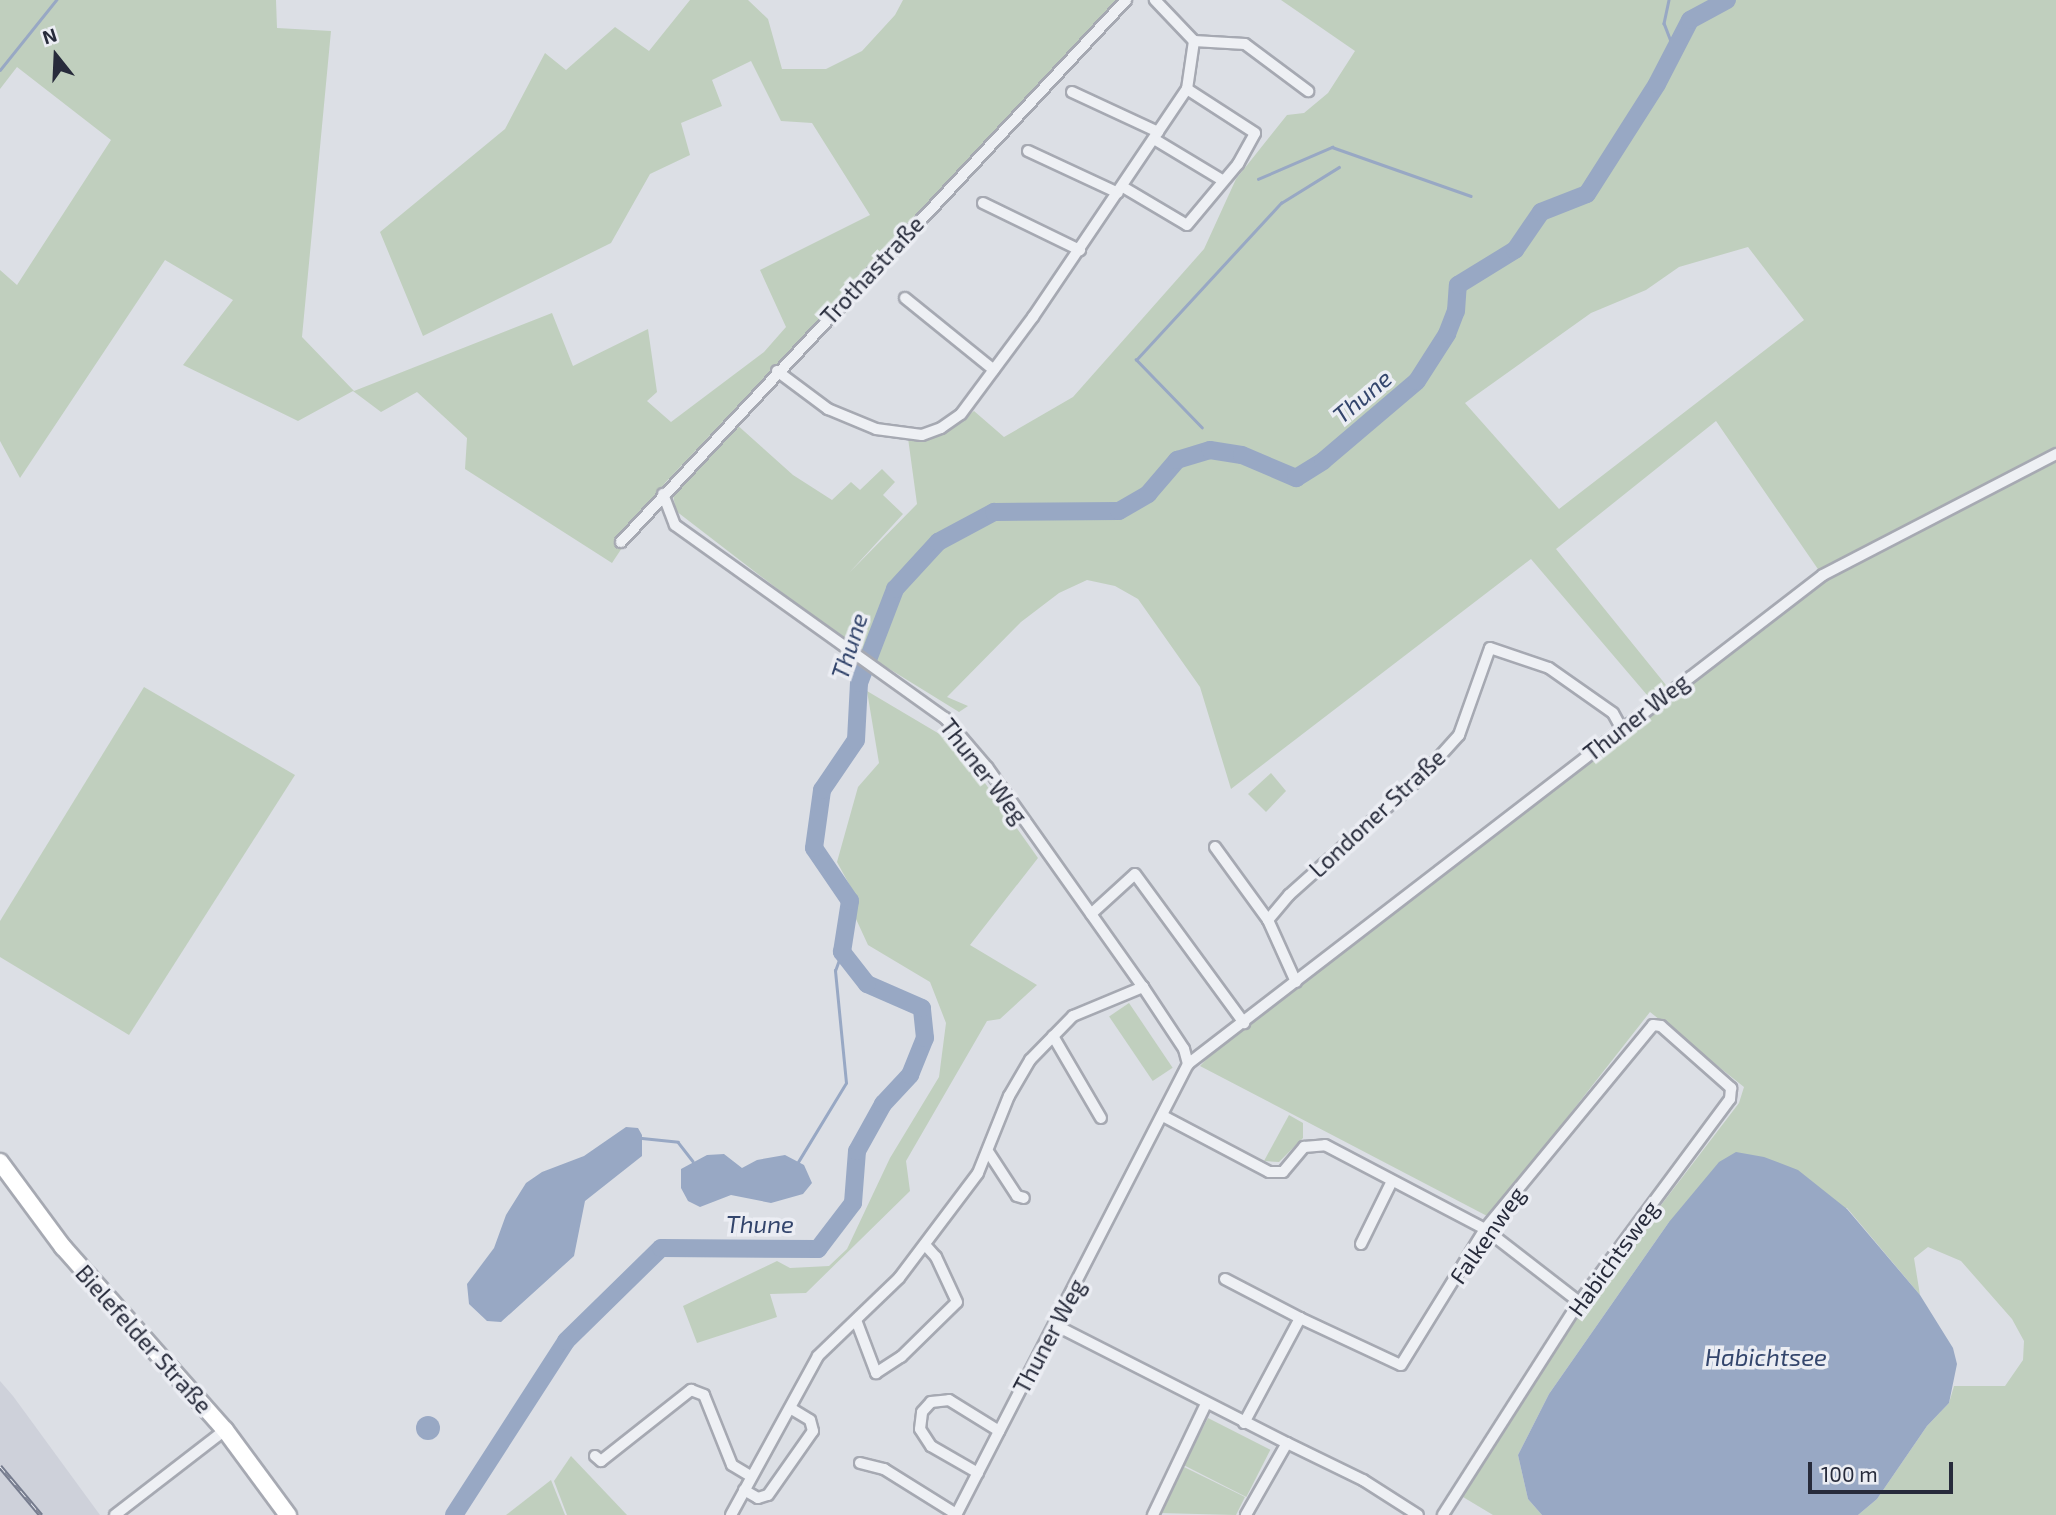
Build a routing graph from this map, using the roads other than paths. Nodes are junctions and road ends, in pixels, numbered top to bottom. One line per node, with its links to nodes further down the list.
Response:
1 (1126, 0): 15 (street, Trothastraße)
2 (1155, 0): 3 (street)
3 (1194, 41): 4 (street); 5 (street)
4 (1187, 89): 7 (street); 9 (street)
5 (1308, 91)
6 (1072, 92): 7 (street)
7 (1156, 136): 9 (street); 10 (street)
8 (1027, 151): 10 (street)
9 (1222, 180): 10 (street)
10 (1121, 190): 12 (street)
11 (983, 203): 12 (street)
12 (1080, 250): 14 (street)
13 (905, 298): 14 (street)
14 (994, 370): 15 (street)
15 (777, 371): 17 (street, Trothastraße)
16 (2056, 454): 19 (street, Thuner Weg)
17 (663, 494): 18 (street, Trothastraße); 21 (street, Thuner Weg)
18 (621, 542)
19 (1622, 729): 22 (street, Londoner Straße); 23 (street, Thuner Weg)
20 (1215, 846): 22 (street)
21 (1091, 914): 24 (street, Thuner Weg); 25 (street)
22 (1268, 920): 23 (street)
23 (1296, 982): 25 (street, Thuner Weg)
24 (1143, 987): 27 (street); 28 (street, Thuner Weg)
25 (1244, 1023): 28 (street, Thuner Weg)
26 (1653, 1025): 35 (street, Falkenweg); 39 (street, Habichtsweg)
27 (1053, 1036): 30 (street); 31 (street)
28 (1188, 1064): 29 (street, Thuner Weg)
29 (1163, 1116): 33 (street); 42 (street, Thuner Weg)
30 (1101, 1118)
31 (989, 1153): 34 (street); 37 (street)
32 (0, 1162): 46 (main road, Bielefelder Straße)
33 (1391, 1183): 35 (street); 36 (street)
34 (1024, 1198)
35 (1485, 1229): 39 (street); 40 (street, Falkenweg)
36 (1362, 1244)
37 (926, 1246): 41 (street); 41 (street)
38 (1225, 1279): 40 (street, Falkenweg)
39 (1579, 1302): 61 (street, Habichtsweg)
40 (1300, 1318): 45 (street)
41 (856, 1320): 44 (street)
42 (1055, 1325): 43 (street); 47 (street, Thuner Weg)
43 (1206, 1404): 45 (street); 58 (street)
44 (790, 1408): 52 (street); 53 (street)
45 (1244, 1423): 48 (street)
46 (225, 1430): 55 (street); 56 (main road, Bielefelder Straße)
47 (999, 1431): 51 (street, Thuner Weg); 51 (street)
48 (1287, 1443): 59 (street); 60 (street)
49 (602, 1462): 52 (street)
50 (860, 1463): 54 (street, Thuner Weg)
51 (978, 1473): 54 (street, Thuner Weg)
52 (750, 1476): 53 (street)
53 (744, 1490): 57 (street)
54 (956, 1514)
55 (116, 1515)
56 (288, 1515)
57 (731, 1515)
58 (1153, 1515)
59 (1246, 1515)
60 (1418, 1515)
61 (1443, 1515)

